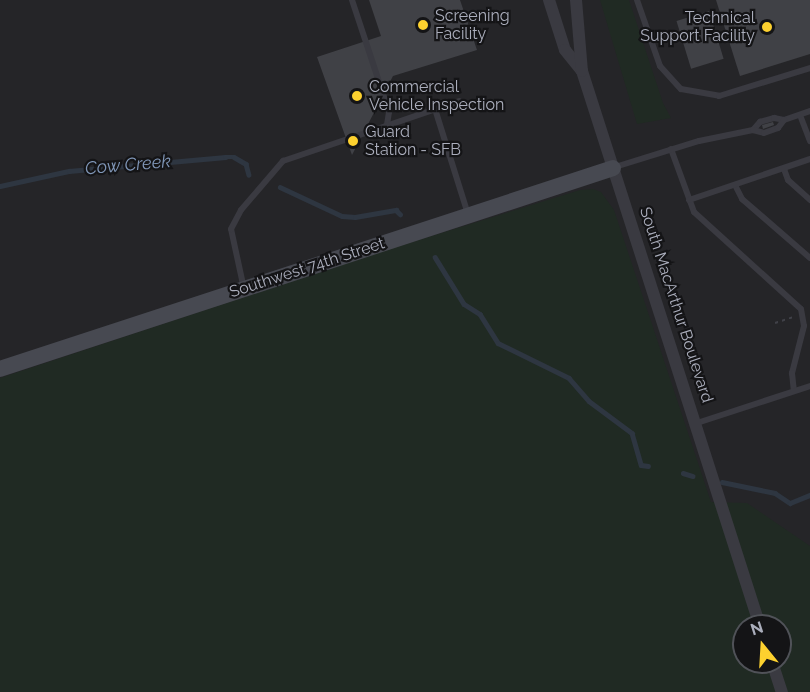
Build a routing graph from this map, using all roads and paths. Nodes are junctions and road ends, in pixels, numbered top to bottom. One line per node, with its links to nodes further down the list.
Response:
1 (352, 0): 12 (lane)
2 (549, 0): 6 (street, South MacArthur Boulevard)
3 (576, 0): 6 (street)
4 (637, 0): 5 (lane)
5 (810, 68)
6 (582, 71): 17 (street, South MacArthur Boulevard)
7 (459, 101): 8 (lane)
8 (435, 109): 12 (lane); 22 (lane)
9 (810, 111): 10 (lane)
10 (800, 115): 11 (lane); 14 (lane)
11 (784, 120): 13 (lane); 13 (lane)
12 (387, 124): 24 (lane)
13 (753, 130): 15 (lane)
14 (810, 141)
15 (671, 149): 17 (lane); 20 (lane)
16 (810, 159): 18 (lane)
17 (614, 168): 22 (street, Southwest 74th Street); 28 (street, South MacArthur Boulevard)
18 (784, 169): 19 (lane); 21 (lane)
19 (735, 185): 20 (lane); 23 (lane)
20 (689, 200): 27 (lane)
21 (810, 200)
22 (468, 214): 24 (street, Southwest 74th Street)
23 (810, 258)
24 (244, 289): 25 (street, Southwest 74th Street)
25 (0, 369)
26 (810, 386): 27 (lane)
27 (794, 391): 28 (lane)
28 (697, 423): 29 (street, South MacArthur Boulevard)
29 (756, 614)
30 (776, 674): 31 (street)
31 (782, 692)

